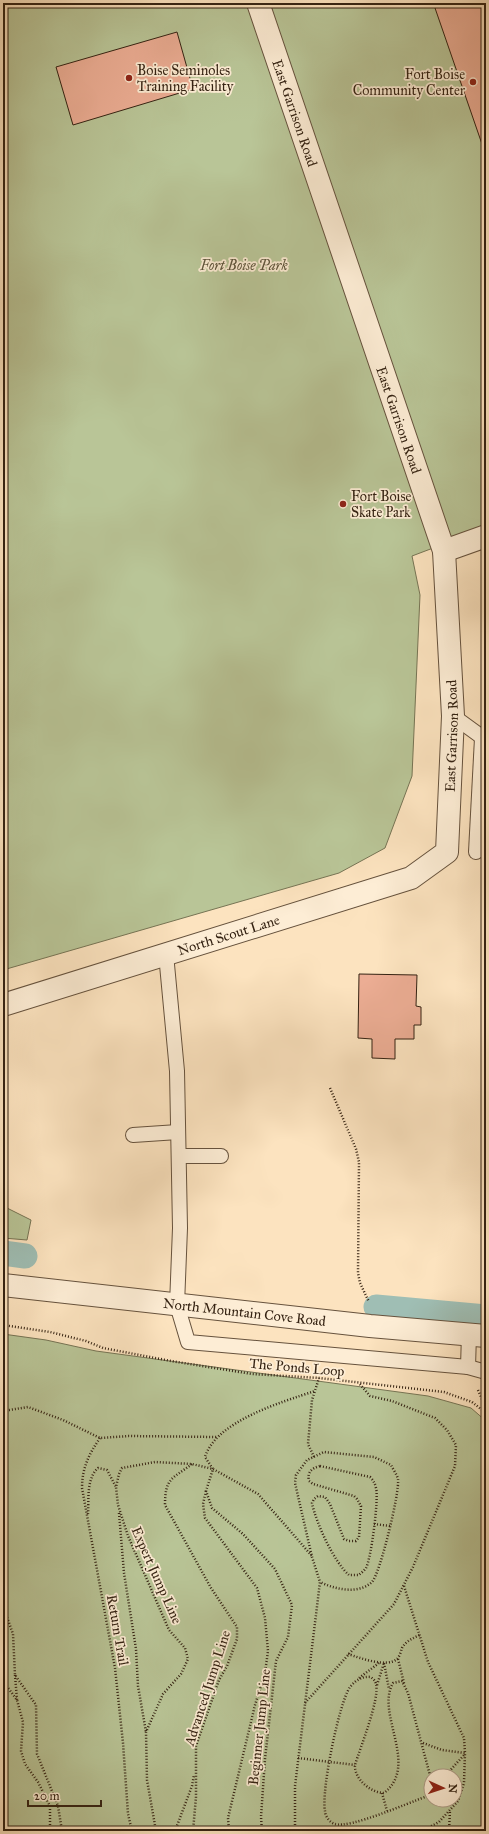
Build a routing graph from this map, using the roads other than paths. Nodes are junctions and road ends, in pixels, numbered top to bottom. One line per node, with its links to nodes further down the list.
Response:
1 (258, 3): 3 (street, East Garrison Road)
2 (486, 536): 3 (street)
3 (444, 551): 4 (street, East Garrison Road)
4 (452, 716): 5 (lane); 6 (street, East Garrison Road)
5 (484, 739): 7 (lane)
6 (447, 852): 8 (street, North Scout Lane)
7 (476, 852)
8 (166, 954): 9 (street, North Scout Lane); 10 (lane)
9 (3, 1005)
10 (178, 1132): 11 (lane); 12 (lane)
11 (133, 1135)
12 (179, 1156): 13 (lane); 15 (lane)
13 (221, 1156)
14 (3, 1285): 15 (street, North Mountain Cove Road)
15 (177, 1305): 16 (street, North Mountain Cove Road); 17 (lane)
16 (477, 1335): 17 (lane)
17 (468, 1367): 18 (lane)
18 (486, 1372)

